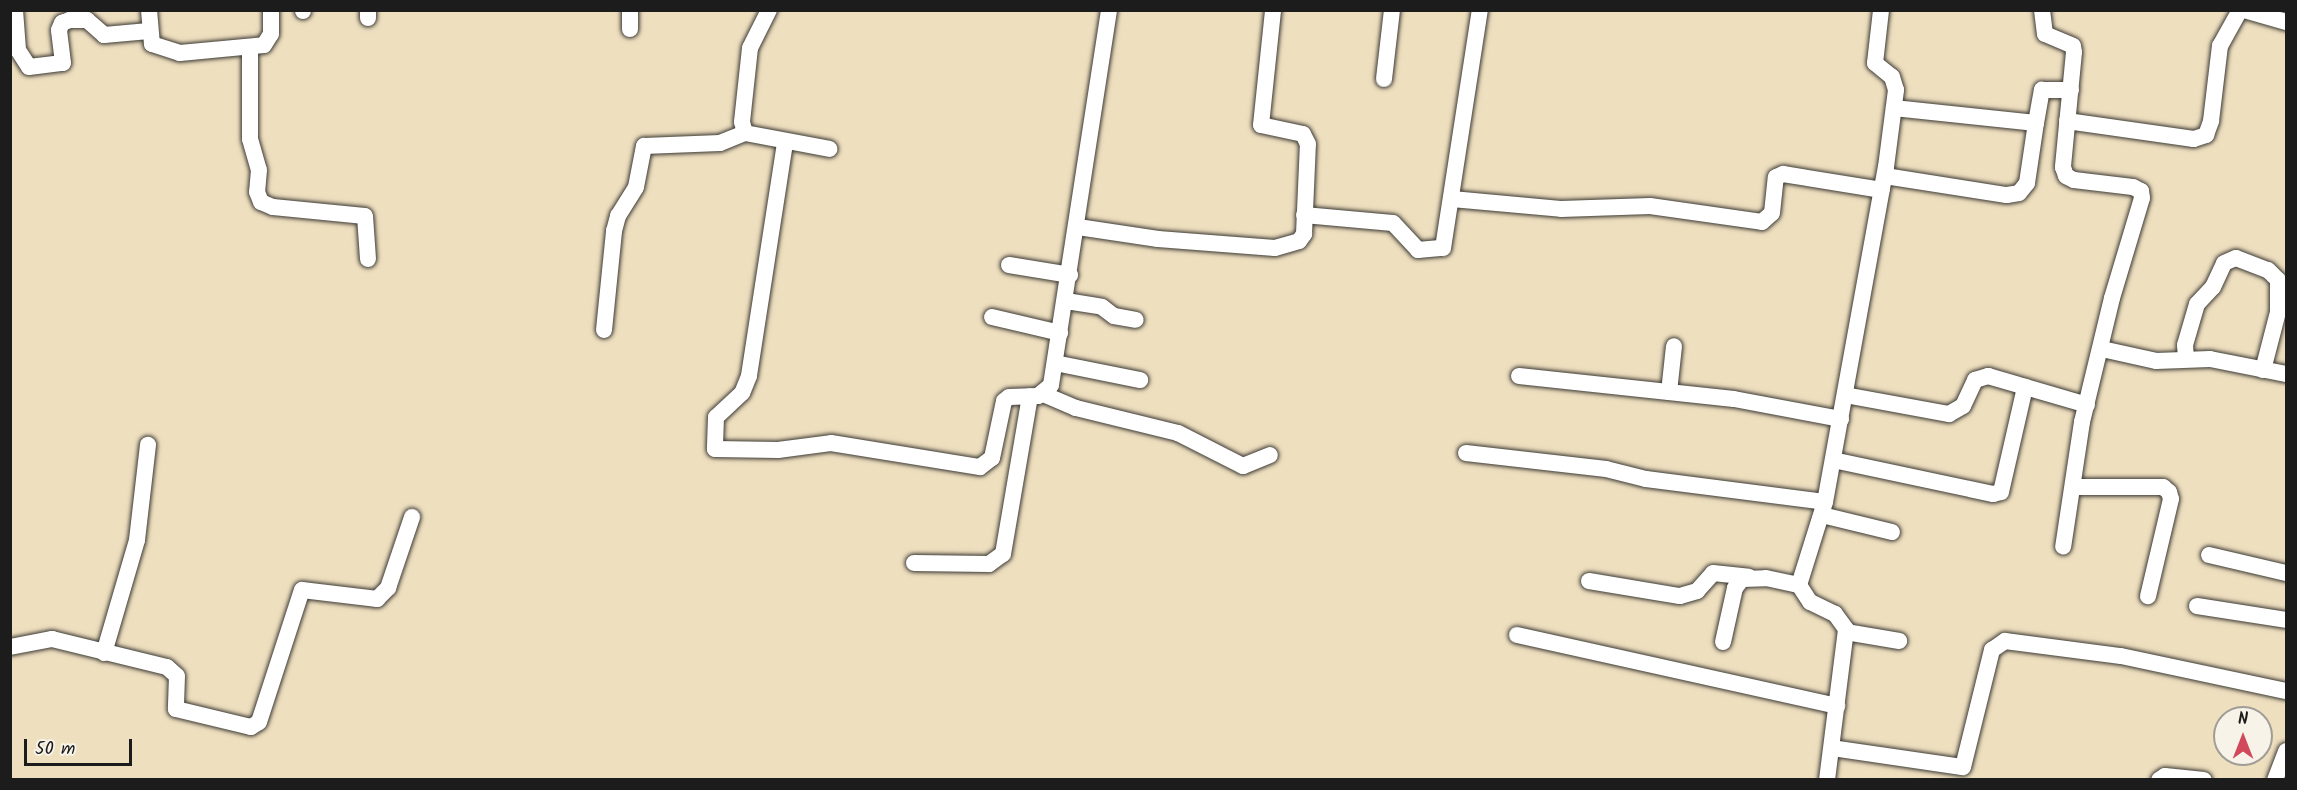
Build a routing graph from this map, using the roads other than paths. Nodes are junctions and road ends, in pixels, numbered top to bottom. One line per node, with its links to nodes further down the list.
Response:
1 (15, 10): 15 (street)
2 (149, 10): 15 (street)
3 (271, 10): 16 (street)
4 (630, 10): 14 (street)
5 (768, 10): 22 (street)
6 (1109, 10): 28 (street)
7 (1273, 10): 27 (street)
8 (1392, 10): 17 (street)
9 (1480, 10): 26 (street)
10 (1881, 10): 19 (street)
11 (2042, 10): 18 (street)
12 (2242, 10): 13 (street); 20 (street)
13 (2286, 22)
14 (630, 29)
15 (149, 31): 16 (street)
16 (250, 48): 29 (street)
17 (1384, 79)
18 (2071, 90): 20 (street); 21 (street)
19 (1899, 108): 21 (street); 25 (street)
20 (2067, 121): 38 (street)
21 (2036, 123): 25 (street)
22 (745, 134): 23 (street); 35 (street)
23 (785, 143): 24 (street); 47 (street)
24 (830, 149)
25 (1883, 183): 26 (street); 48 (street)
26 (1452, 199): 27 (street)
27 (1304, 215): 28 (street)
28 (1078, 227): 31 (street)
29 (368, 259)
30 (1009, 265): 31 (street)
31 (1070, 275): 32 (street)
32 (1066, 301): 34 (street); 36 (street)
33 (992, 317): 36 (street)
34 (1136, 320)
35 (604, 330)
36 (1060, 333): 40 (street)
37 (1674, 346): 46 (street)
38 (2102, 349): 39 (street); 49 (street)
39 (2186, 359): 41 (street); 41 (street)
40 (1055, 363): 44 (street); 47 (street)
41 (2263, 370): 42 (street)
42 (2286, 374)
43 (1519, 376): 46 (street)
44 (1140, 380)
45 (2025, 387): 48 (street); 49 (street); 54 (street)
46 (1669, 392): 50 (street)
47 (1036, 395): 53 (street); 61 (street)
48 (1851, 395): 50 (street)
49 (2087, 405): 55 (street)
50 (1841, 419): 54 (street)
51 (148, 445): 74 (street)
52 (1466, 453): 56 (street)
53 (1270, 455)
54 (1833, 460): 56 (street)
55 (2073, 488): 59 (street); 66 (street)
56 (1824, 508): 58 (street); 65 (street)
57 (412, 517): 74 (street)
58 (1892, 532)
59 (2063, 547)
60 (2208, 555): 62 (street)
61 (914, 563)
62 (2286, 573)
63 (1749, 578): 64 (street); 65 (street); 72 (street)
64 (1589, 581)
65 (1799, 585): 69 (street)
66 (2148, 596)
67 (2197, 606): 68 (street)
68 (2286, 620)
69 (1854, 634): 71 (street); 76 (street)
70 (1517, 635): 76 (street)
71 (1899, 641)
72 (1723, 642)
73 (10, 646): 74 (street)
74 (105, 653)
75 (2286, 691): 77 (street)
76 (1838, 706): 77 (street)
77 (1838, 749): 79 (street)
78 (2286, 751): 82 (street)
79 (1827, 780)
80 (2159, 780): 81 (street)
81 (2204, 780)
82 (2275, 780)

